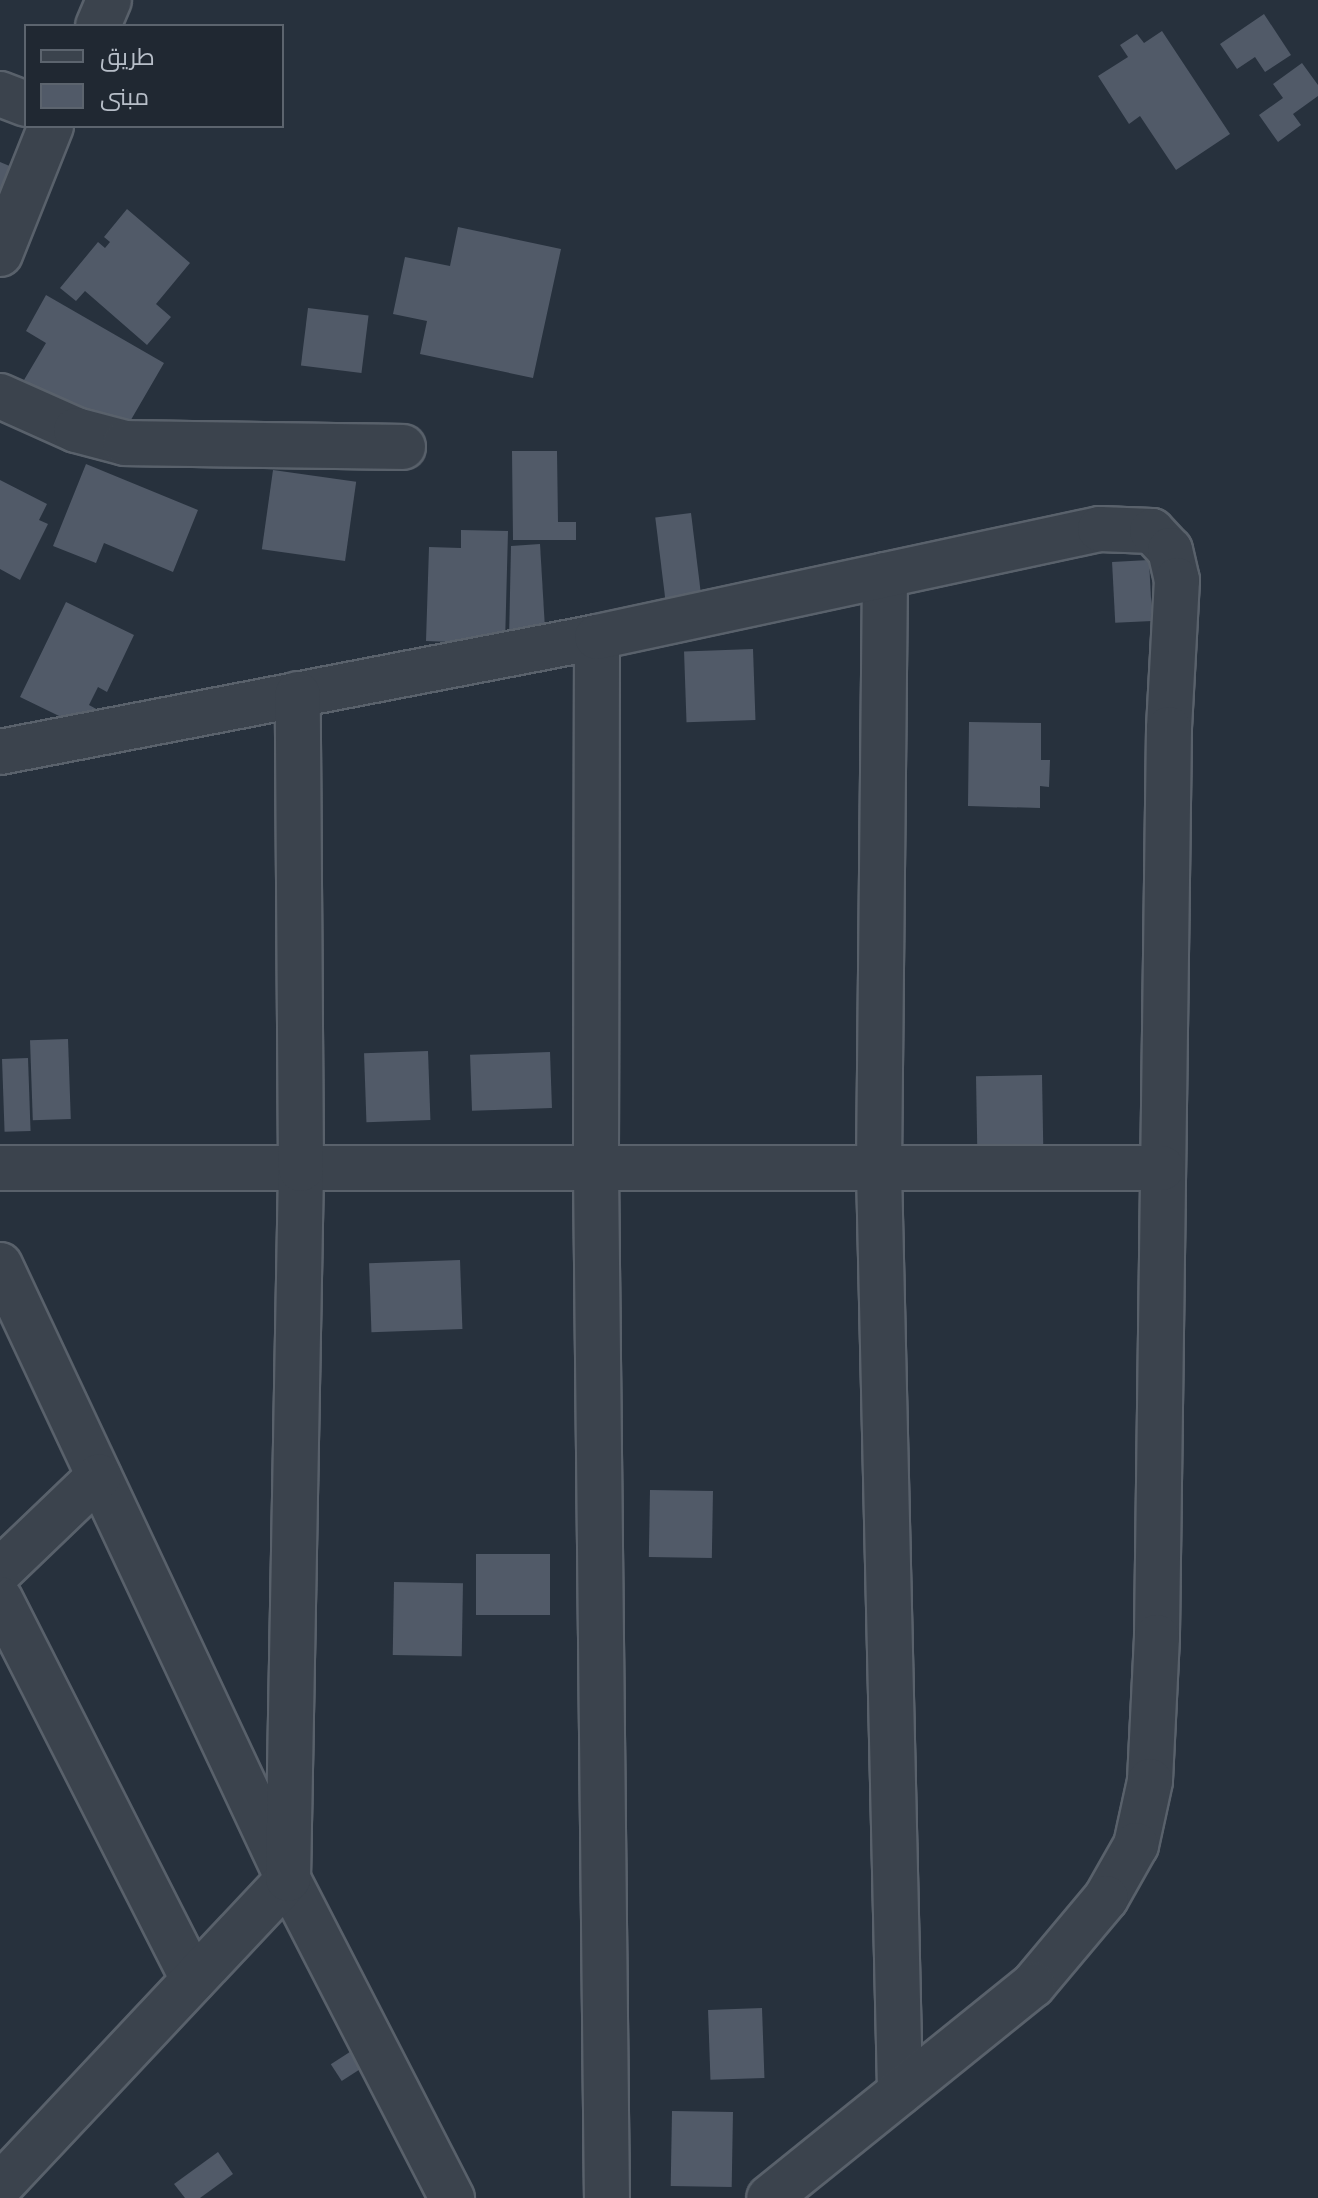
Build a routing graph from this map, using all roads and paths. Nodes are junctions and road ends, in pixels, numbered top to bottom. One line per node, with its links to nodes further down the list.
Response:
1 (109, 0): 2 (street)
2 (99, 24)
3 (0, 94): 4 (street)
4 (24, 103)
5 (50, 128): 6 (street)
6 (0, 254)
7 (0, 396): 8 (street)
8 (403, 447)
9 (885, 575): 10 (street); 14 (street); 17 (street)
10 (597, 637): 11 (street); 16 (street)
11 (298, 694): 12 (street); 15 (street)
12 (0, 752)
13 (0, 1168): 15 (street)
14 (1162, 1168): 17 (street); 24 (street)
15 (301, 1169): 16 (street); 22 (street)
16 (596, 1170): 17 (street); 27 (street)
17 (879, 1171): 24 (street)
18 (0, 1265): 19 (street)
19 (99, 1476): 20 (street); 22 (street)
20 (0, 1571)
21 (0, 1599): 23 (street)
22 (288, 1879): 23 (street); 26 (street)
23 (193, 1980): 25 (street)
24 (900, 2092): 28 (street)
25 (11, 2182)
26 (452, 2198)
27 (607, 2198)
28 (769, 2198)

